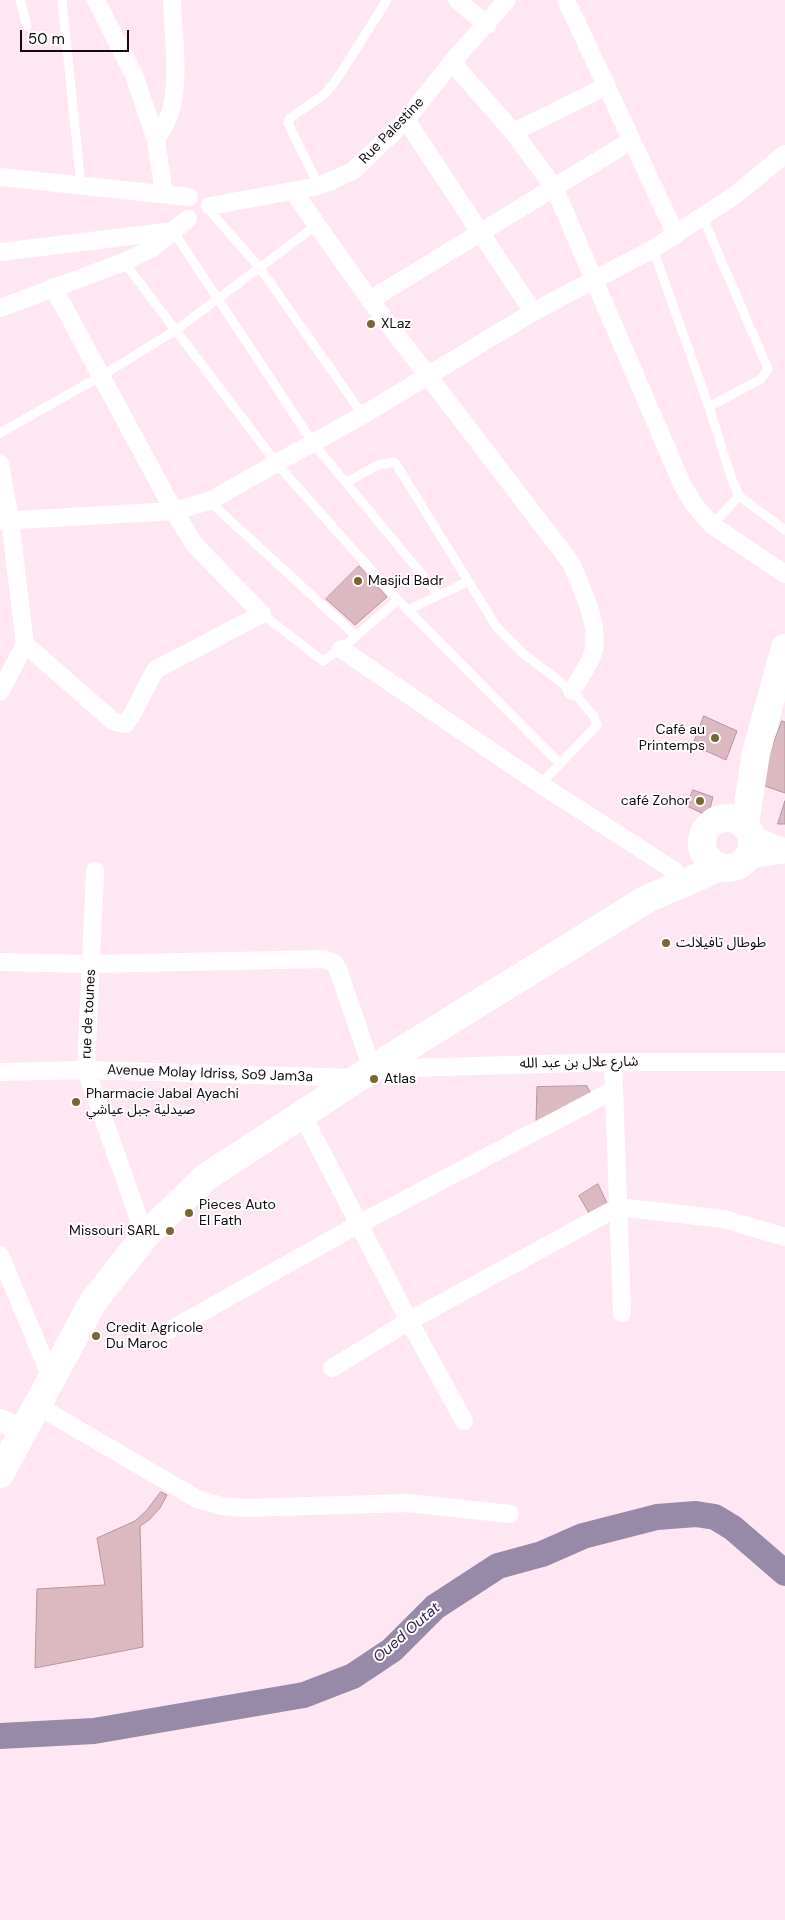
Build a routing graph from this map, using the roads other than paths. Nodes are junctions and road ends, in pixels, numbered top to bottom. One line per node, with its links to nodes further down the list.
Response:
1 (20, 0): 10 (lane)
2 (62, 0): 19 (lane)
3 (96, 0): 15 (street)
4 (172, 0): 15 (street)
5 (387, 0): 20 (lane)
6 (457, 0): 9 (street)
7 (507, 0): 9 (street, Rue Palestine)
8 (566, 0): 12 (street)
9 (487, 25): 11 (street, Rue Palestine)
10 (27, 26)
11 (452, 62): 13 (street, Rue Palestine); 14 (street)
12 (607, 86): 14 (street); 16 (street)
13 (406, 120): 20 (street, Rue Palestine); 30 (street)
14 (513, 132): 21 (street)
15 (156, 140): 23 (street)
16 (632, 140): 21 (street); 31 (street)
17 (785, 154): 26 (street)
18 (0, 177): 19 (street)
19 (81, 184): 23 (street)
20 (319, 186): 22 (street, Rue Palestine)
21 (554, 187): 30 (street); 36 (street)
22 (293, 191): 25 (street, Rue Palestine); 28 (street)
23 (164, 194): 24 (street)
24 (189, 197): 25 (street); 27 (street)
25 (210, 209): 27 (street); 35 (lane)
26 (704, 218): 31 (street); 45 (lane)
27 (188, 219): 29 (street)
28 (318, 224): 35 (lane); 39 (street)
29 (173, 230): 33 (street); 34 (street); 38 (lane)
30 (480, 232): 39 (street); 41 (street)
31 (676, 235): 32 (street)
32 (652, 250): 36 (street); 45 (lane)
33 (0, 252)
34 (124, 262): 37 (street); 42 (lane)
35 (260, 268): 38 (lane); 46 (lane)
36 (595, 281): 41 (street); 56 (street)
37 (53, 287): 40 (street); 43 (street)
38 (217, 297): 42 (lane); 48 (lane)
39 (370, 300): 44 (street)
40 (0, 308)
41 (533, 312): 44 (street)
42 (176, 330): 43 (lane); 50 (lane)
43 (103, 375): 47 (lane); 54 (street)
44 (427, 375): 46 (street); 68 (street)
45 (709, 407): 52 (lane)
46 (363, 415): 48 (street)
47 (0, 433)
48 (314, 443): 50 (street); 51 (lane)
49 (0, 464): 55 (street)
50 (277, 464): 53 (street); 61 (lane)
51 (346, 482): 59 (lane); 60 (lane)
52 (739, 496): 56 (lane); 57 (lane)
53 (209, 501): 54 (street); 64 (lane)
54 (174, 511): 55 (street); 63 (street)
55 (5, 521): 65 (street)
56 (712, 525): 58 (street)
57 (785, 530)
58 (785, 574)
59 (467, 582): 60 (lane); 68 (lane)
60 (439, 594): 62 (lane)
61 (398, 600): 62 (lane); 64 (lane)
62 (408, 610): 70 (lane)
63 (262, 614): 65 (street); 67 (lane)
64 (356, 636): 67 (lane)
65 (25, 644): 69 (street)
66 (785, 648): 72 (main road)
67 (341, 649): 71 (street)
68 (572, 691): 70 (lane)
69 (0, 692)
70 (560, 764): 71 (lane)
71 (540, 784): 77 (street)
72 (741, 834): 73 (main road); 74 (street); 75 (main road)
73 (702, 844): 75 (main road); 77 (main road)
74 (785, 851)
75 (721, 867): 78 (main road)
76 (95, 871): 80 (street, rue de tounes)
77 (675, 871): 78 (main road)
78 (647, 899): 85 (main road)
79 (0, 962): 80 (street)
80 (91, 964): 83 (street, rue de tounes); 85 (street)
81 (613, 1062): 82 (street, شارع علال بن عبد الله); 85 (street, شارع علال بن عبد الله); 86 (street)
82 (785, 1062)
83 (86, 1070): 84 (street, Avenue Molay Idriss, So9 Jam3a); 85 (street, Avenue Molay Idriss, So9 Jam3a); 90 (street, rue de tounes)
84 (0, 1072)
85 (366, 1074): 87 (main road)
86 (614, 1090): 88 (street); 89 (street)
87 (302, 1114): 89 (street); 90 (main road)
88 (618, 1207): 91 (street); 93 (street); 94 (street)
89 (359, 1224): 94 (street); 95 (street)
90 (145, 1236): 97 (main road)
91 (785, 1237)
92 (0, 1254): 97 (street)
93 (622, 1313)
94 (409, 1321): 96 (street); 99 (street)
95 (170, 1330)
96 (332, 1368)
97 (51, 1377): 98 (main road)
98 (38, 1406): 100 (main road); 102 (street)
99 (464, 1421)
100 (12, 1426): 101 (main road)
101 (0, 1474)
102 (510, 1514)

